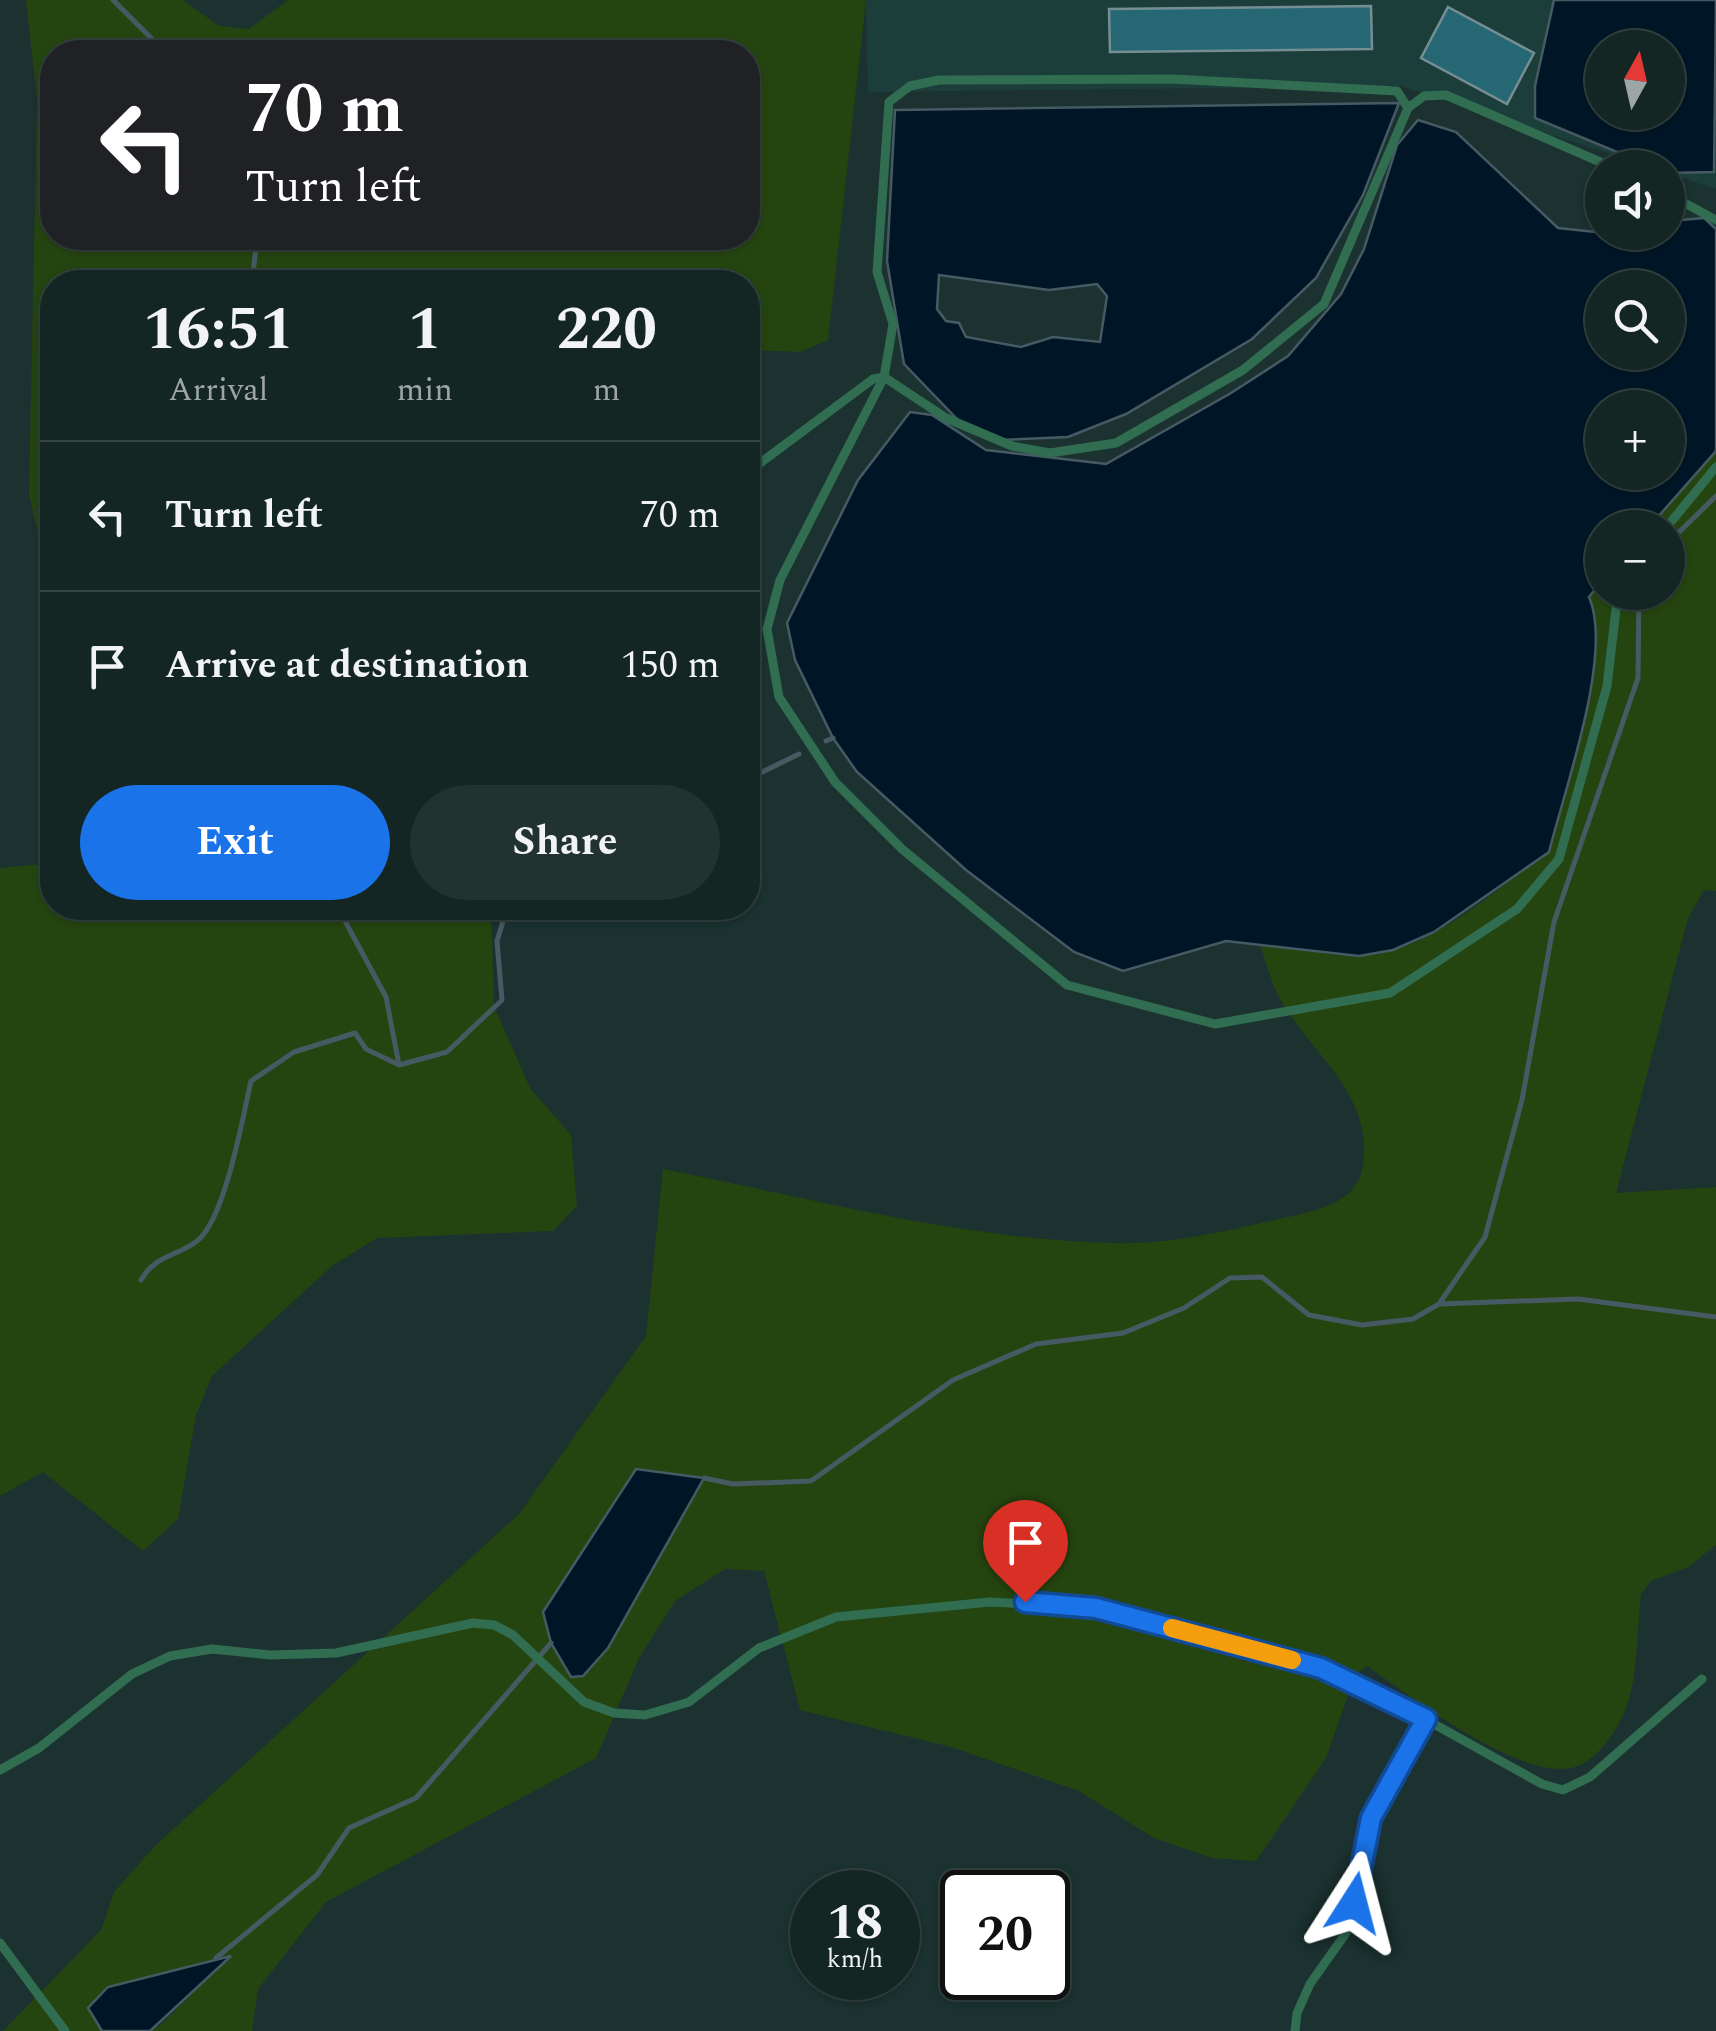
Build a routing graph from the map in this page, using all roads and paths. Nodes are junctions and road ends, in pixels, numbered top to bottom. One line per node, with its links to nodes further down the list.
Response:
1 (1408, 108): 2 (lane); 5 (lane); 5 (lane)
2 (1585, 155)
3 (1685, 203): 4 (lane)
4 (1716, 220)
5 (884, 377): 6 (lane); 9 (lane)
6 (760, 462)
7 (1716, 467): 8 (lane)
8 (1681, 510)
9 (1616, 610)
10 (1702, 1679): 11 (lane)
11 (1426, 1719): 12 (lane); 15 (lane)
12 (0, 1770)
13 (0, 1943): 14 (lane)
14 (65, 2031)
15 (1295, 2031)

